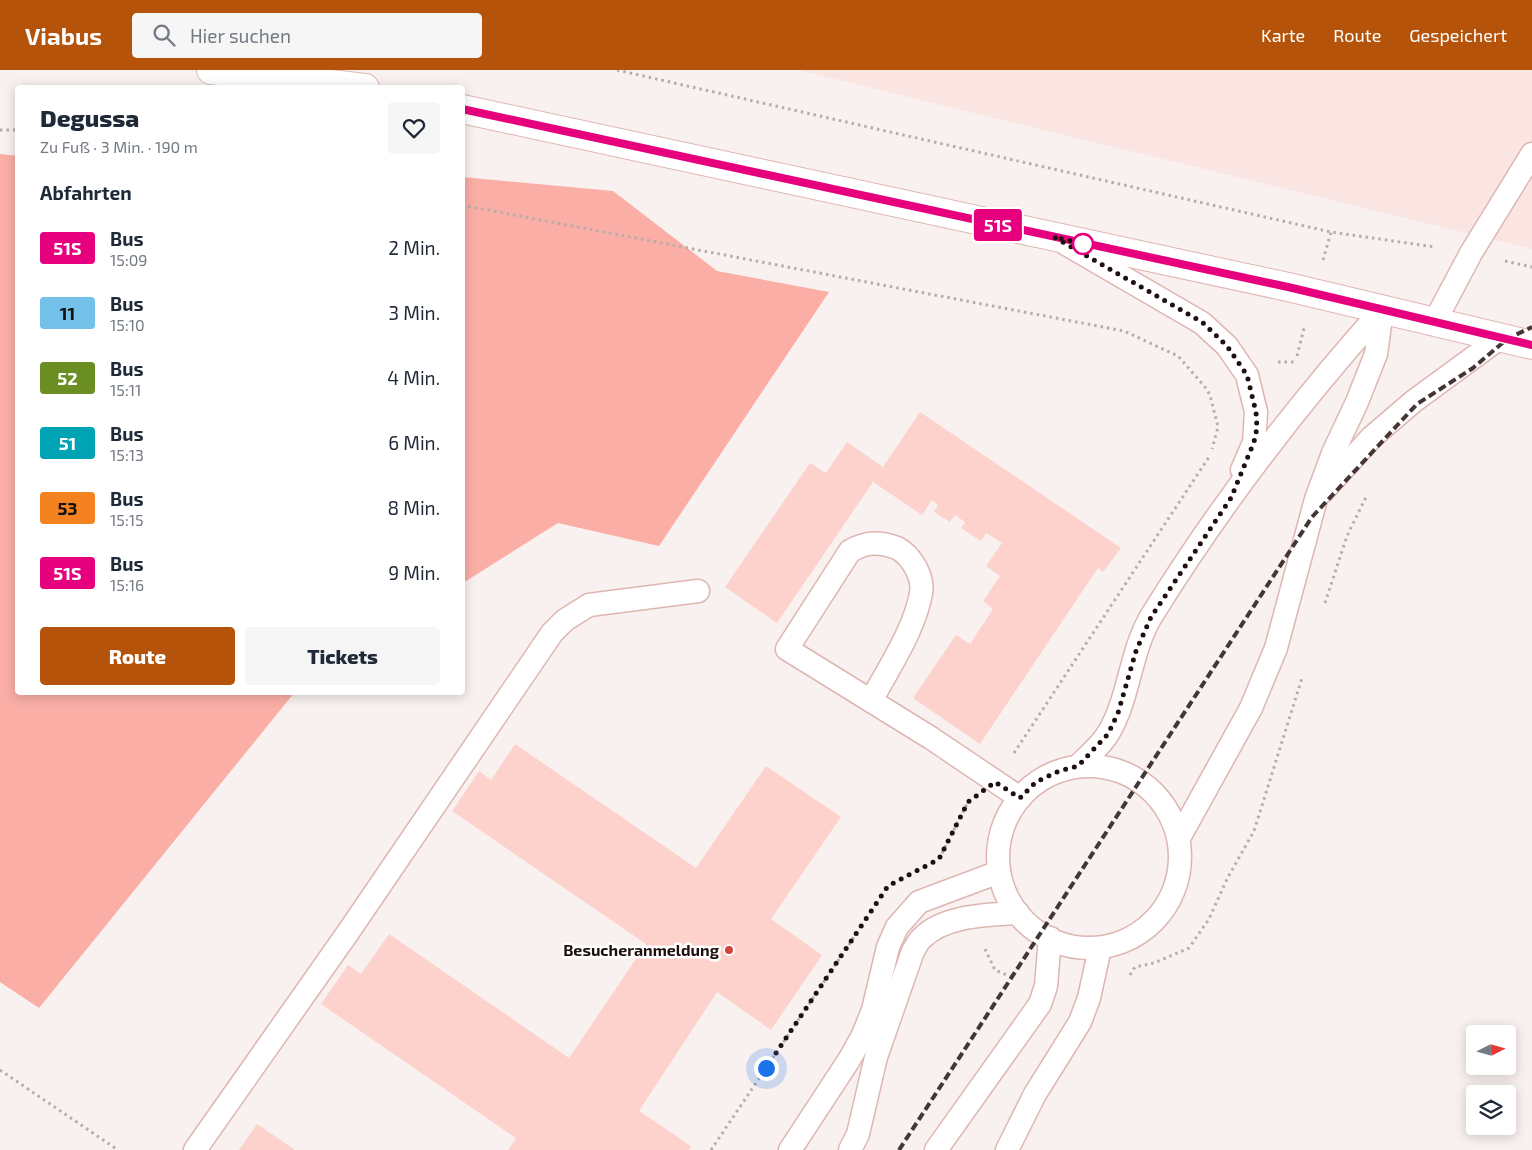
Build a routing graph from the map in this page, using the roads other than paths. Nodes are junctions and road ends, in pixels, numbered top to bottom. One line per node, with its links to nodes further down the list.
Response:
1 (211, 70): 3 (main road)
2 (328, 70): 4 (main road)
3 (339, 85)
4 (359, 85)
5 (465, 109): 7 (main road)
6 (1532, 154): 9 (lane)
7 (1054, 237): 8 (main road); 12 (lane)
8 (1382, 310): 9 (main road); 12 (lane); 13 (lane)
9 (1435, 321): 10 (main road)
10 (1500, 338): 11 (main road); 13 (lane)
11 (1532, 345)
12 (1231, 498): 16 (lane)
13 (1316, 499): 18 (lane)
14 (698, 591): 23 (lane)
15 (871, 701): 15 (lane); 17 (lane)
16 (1078, 766): 17 (lane); 18 (lane)
17 (1020, 798): 19 (lane)
18 (1179, 838): 22 (lane)
19 (999, 872): 20 (lane); 24 (lane)
20 (1018, 913): 21 (lane); 25 (lane)
21 (1050, 938): 22 (lane); 26 (lane)
22 (1100, 948): 27 (lane)
23 (195, 1150)
24 (790, 1150)
25 (850, 1150)
26 (936, 1150)
27 (1007, 1150)

